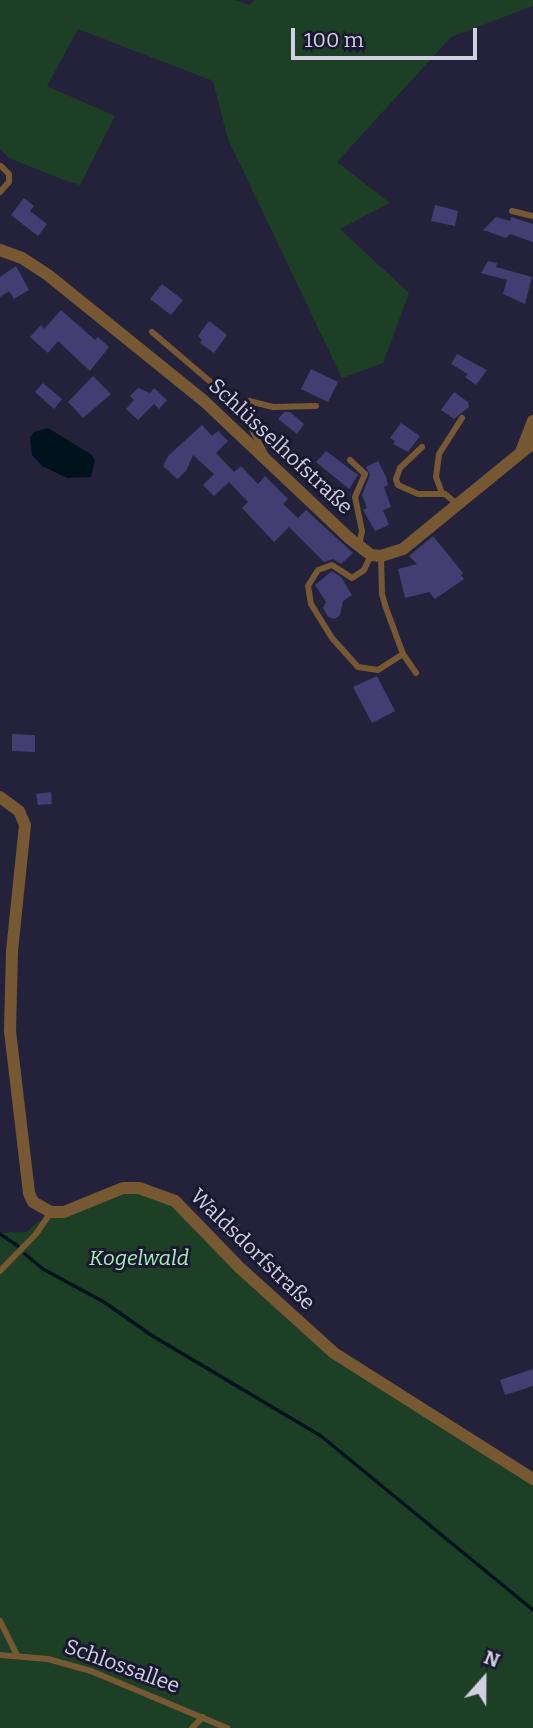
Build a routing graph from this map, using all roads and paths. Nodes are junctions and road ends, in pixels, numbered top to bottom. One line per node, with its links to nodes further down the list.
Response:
1 (1, 166): 2 (lane)
2 (0, 191)
3 (512, 211): 4 (lane)
4 (533, 216)
5 (0, 250): 14 (street, Schlüsselhofstraße)
6 (152, 332): 8 (lane)
7 (316, 406): 8 (lane)
8 (240, 407): 14 (lane)
9 (462, 418): 16 (lane)
10 (533, 421): 13 (street)
11 (533, 443): 13 (street)
12 (422, 447): 16 (lane)
13 (521, 452): 17 (street)
14 (265, 458): 18 (street, Schlüsselhofstraße)
15 (350, 460): 18 (lane)
16 (442, 493): 17 (lane)
17 (457, 504): 19 (street)
18 (359, 547): 19 (street, Schlüsselhofstraße)
19 (376, 556): 20 (lane); 20 (lane)
20 (402, 654): 21 (lane)
21 (416, 673)
22 (0, 797): 23 (street)
23 (51, 1212): 24 (lane); 25 (street, Waldsdorfstraße)
24 (0, 1271)
25 (533, 1479)
26 (0, 1621): 28 (lane)
27 (0, 1655): 28 (lane, Schlossallee)
28 (17, 1655): 29 (lane, Schlossallee)
29 (203, 1717): 30 (lane); 31 (lane, Schlossallee)
30 (192, 1728)
31 (227, 1728)

